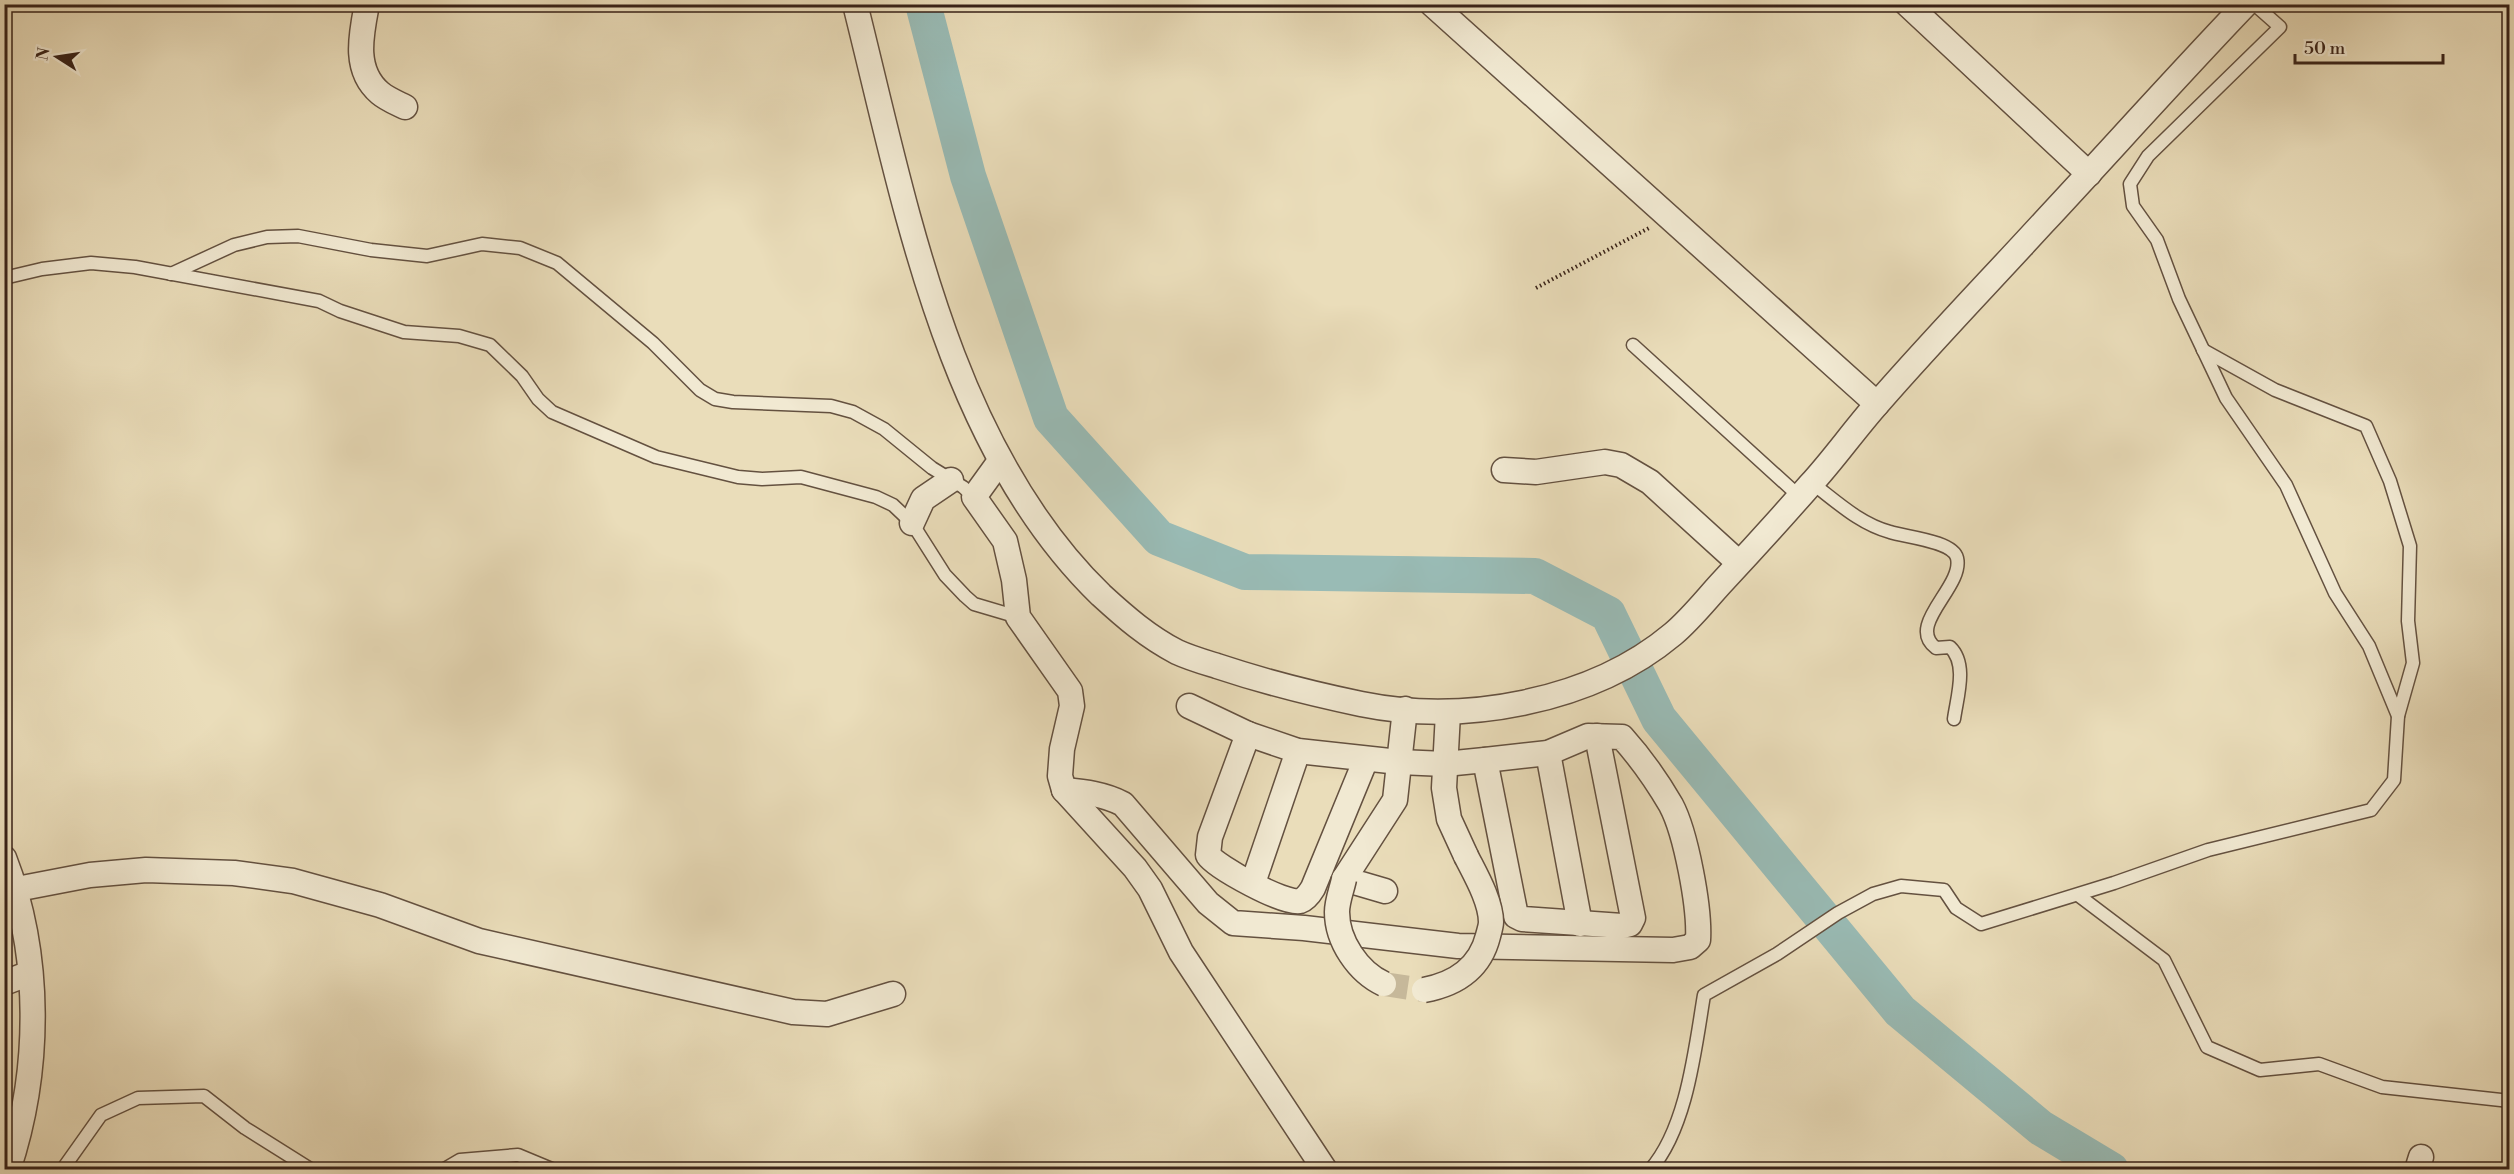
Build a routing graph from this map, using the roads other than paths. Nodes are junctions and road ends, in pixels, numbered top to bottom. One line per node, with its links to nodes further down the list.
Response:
1 (367, 4): 7 (street)
2 (855, 4): 14 (street)
3 (1432, 4): 13 (street)
4 (1908, 4): 8 (street)
5 (2246, 4): 8 (street)
6 (2254, 4): 12 (lane)
7 (405, 107)
8 (2089, 174): 13 (street)
9 (171, 274): 10 (lane); 16 (lane); 19 (lane)
10 (4, 278)
11 (1634, 345): 17 (lane)
12 (2203, 350): 25 (lane); 25 (lane)
13 (1876, 404): 17 (street)
14 (1000, 461): 18 (street); 23 (street)
15 (1504, 470): 20 (street)
16 (951, 480): 18 (lane); 19 (street)
17 (1806, 490): 20 (street); 26 (lane)
18 (974, 497): 21 (street)
19 (912, 523): 21 (lane)
20 (1739, 563): 24 (street)
21 (1018, 617): 35 (street)
22 (1189, 706): 27 (street)
23 (1405, 710): 24 (street); 33 (street)
24 (1448, 713): 34 (street)
25 (2398, 716): 41 (lane)
26 (1954, 719)
27 (1248, 734): 29 (street); 38 (street)
28 (1597, 736): 30 (street); 35 (street); 42 (street)
29 (1298, 751): 31 (street); 38 (street)
30 (1548, 753): 32 (street); 42 (street)
31 (1366, 759): 33 (street); 38 (street)
32 (1485, 760): 34 (street); 42 (street)
33 (1399, 762): 34 (street); 37 (street)
34 (1445, 764): 46 (street, bridge)
35 (1064, 790): 54 (street)
36 (4, 858): 39 (street)
37 (1344, 879): 40 (street); 45 (street, bridge)
38 (1252, 883)
39 (16, 889): 43 (street); 47 (street)
40 (1385, 891)
41 (2078, 895): 48 (lane); 55 (lane)
42 (1580, 924)
43 (30, 973): 44 (street); 49 (street)
44 (4, 982)
45 (1384, 984)
46 (1424, 990)
47 (893, 994)
48 (2510, 1101)
49 (8, 1170)
50 (62, 1170): 51 (lane)
51 (312, 1170)
52 (443, 1170): 53 (lane)
53 (554, 1170)
54 (1325, 1170)
55 (1650, 1170)

